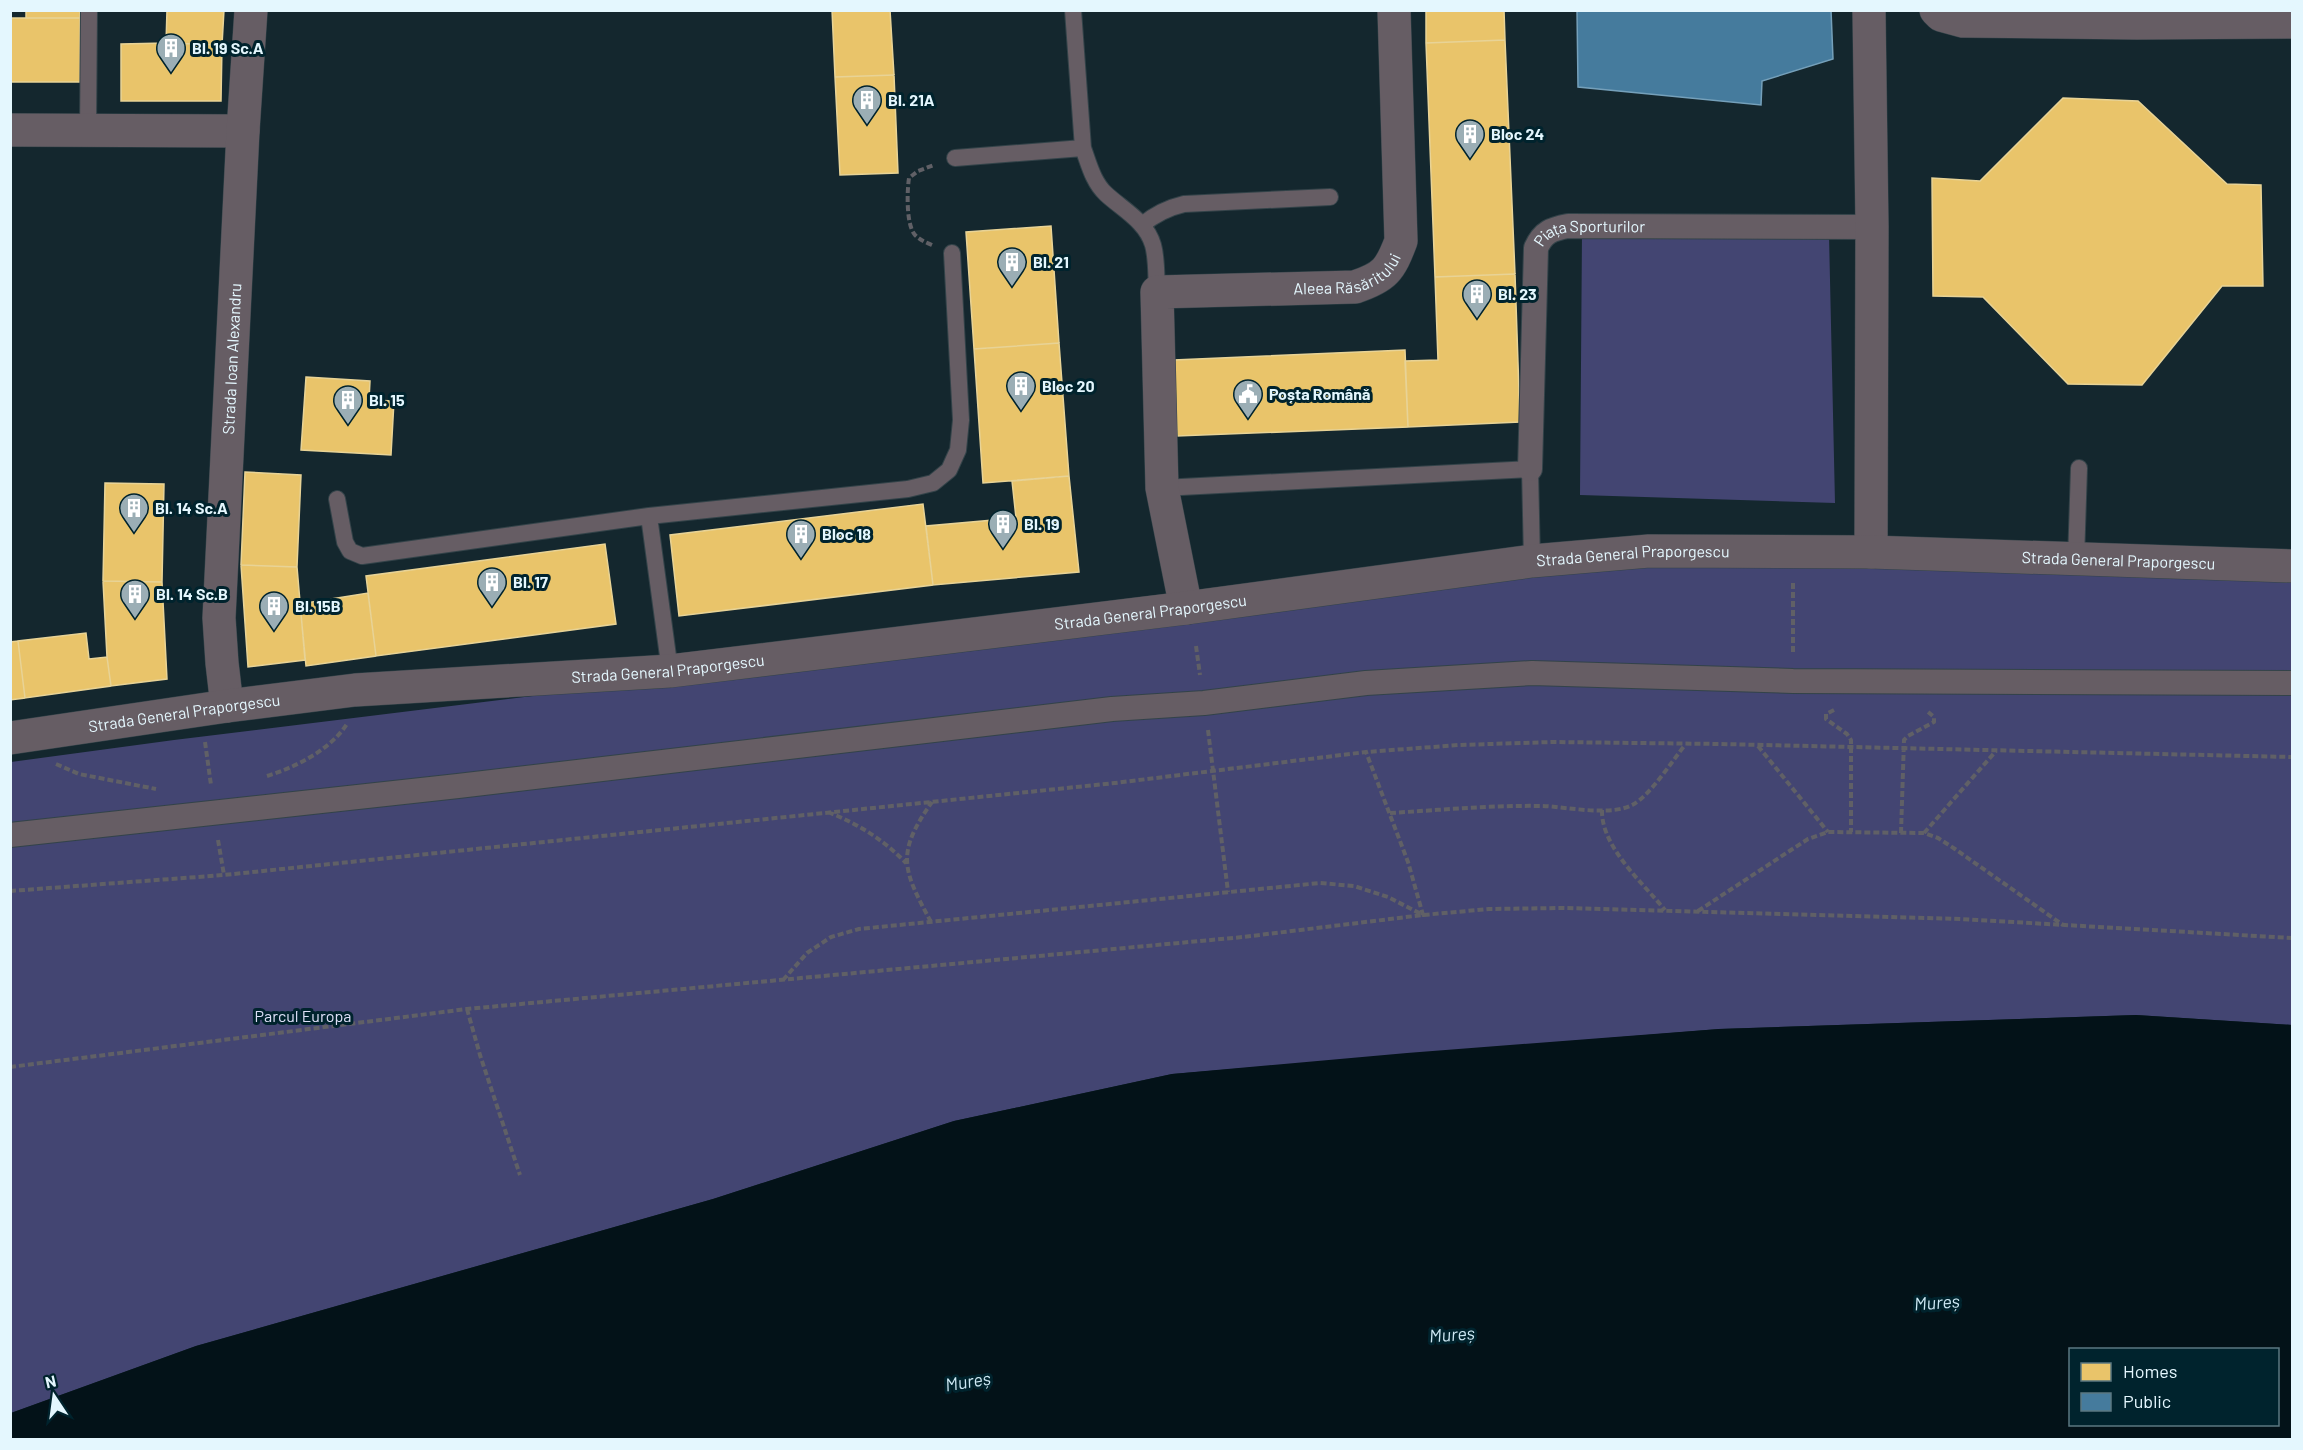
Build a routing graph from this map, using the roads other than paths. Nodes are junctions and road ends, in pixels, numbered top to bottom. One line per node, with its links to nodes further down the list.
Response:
1 (88, 10): 10 (lane)
2 (251, 10): 11 (street, Strada Ioan Alexandru)
3 (1073, 10): 12 (lane)
4 (1394, 10): 18 (street, Aleea Răsăritului)
5 (1869, 10): 16 (street)
6 (1936, 10): 7 (street)
7 (2137, 17): 8 (street)
8 (2292, 22)
9 (10, 130): 10 (street)
10 (88, 131): 11 (street)
11 (243, 131): 31 (street, Strada Ioan Alexandru)
12 (1083, 148): 13 (lane); 15 (lane)
13 (955, 158)
14 (1330, 197): 15 (lane)
15 (1142, 225): 18 (lane)
16 (1872, 227): 19 (street, Piața Sporturilor); 24 (street)
17 (952, 252): 23 (lane)
18 (1157, 292): 21 (street)
19 (1530, 468): 21 (lane); 26 (lane)
20 (2079, 468): 25 (lane)
21 (1162, 488): 28 (street)
22 (337, 499): 23 (lane)
23 (649, 516): 29 (lane)
24 (1871, 552): 25 (street, Strada General Praporgescu); 26 (street, Strada General Praporgescu)
25 (2076, 560): 27 (street, Strada General Praporgescu)
26 (1532, 561): 28 (street, Strada General Praporgescu)
27 (2292, 566)
28 (1186, 608): 29 (street, Strada General Praporgescu)
29 (670, 671): 31 (street, Strada General Praporgescu)
30 (2292, 683): 33 (street)
31 (214, 708): 32 (street, Strada General Praporgescu)
32 (22, 736)
33 (10, 835)

